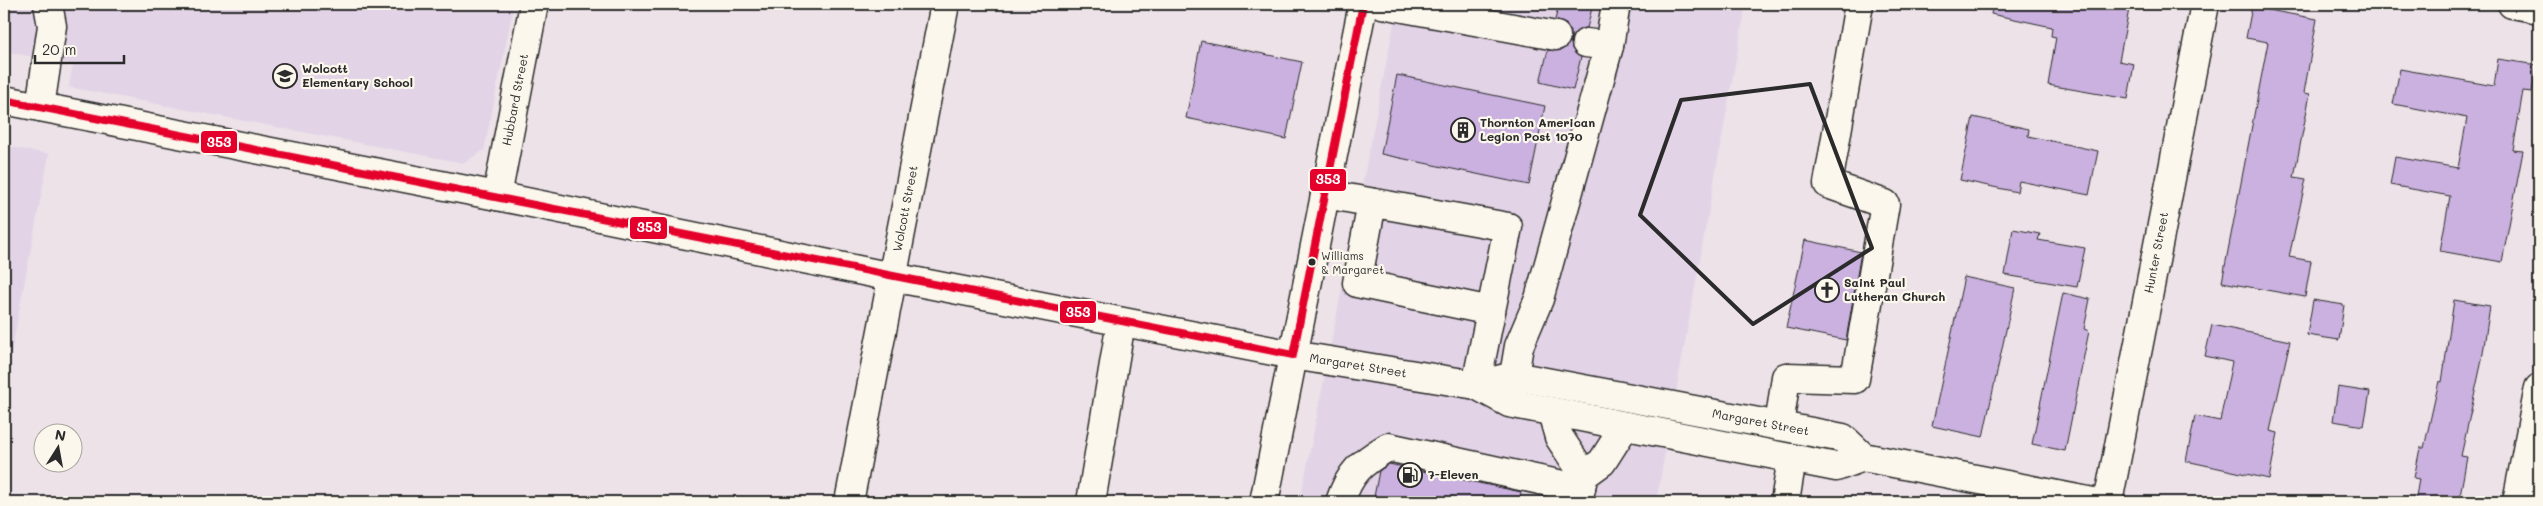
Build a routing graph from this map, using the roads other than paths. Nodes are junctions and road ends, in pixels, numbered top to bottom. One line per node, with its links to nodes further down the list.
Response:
1 (48, 4): 13 (street)
2 (534, 4): 15 (street, Hubbard Street)
3 (945, 4): 17 (street, Wolcott Street)
4 (1363, 4): 14 (street)
5 (1382, 4): 11 (street)
6 (1616, 4): 21 (street)
7 (1859, 4): 27 (street)
8 (2205, 4): 37 (street, Hunter Street)
9 (2512, 4): 10 (street)
10 (2539, 9)
11 (1556, 36)
12 (4, 100): 13 (street, Margaret Street)
13 (40, 107): 15 (street, Margaret Street)
14 (1325, 194): 16 (street); 20 (street)
15 (497, 196): 17 (street, Margaret Street)
16 (1372, 203): 18 (street); 18 (street)
17 (892, 278): 19 (street, Margaret Street); 31 (street, Wolcott Street)
18 (1491, 310): 22 (street)
19 (1121, 322): 20 (street, Margaret Street); 32 (street)
20 (1293, 355): 22 (street, Margaret Street); 33 (street)
21 (1514, 376): 22 (street, Margaret Street); 24 (street); 27 (street, Margaret Street)
22 (1476, 385): 24 (street, Margaret Street)
23 (2539, 388): 38 (street)
24 (1509, 403): 25 (street, Margaret Street)
25 (1552, 412): 26 (street, Margaret Street); 30 (street)
26 (1625, 426): 29 (street, Margaret Street); 30 (street)
27 (1779, 426): 28 (street, Margaret Street)
28 (1863, 457): 29 (street, Margaret Street); 36 (street)
29 (1792, 458): 35 (street)
30 (1580, 488): 34 (street)
31 (849, 502)
32 (1091, 502)
33 (1264, 502)
34 (1340, 502)
35 (1785, 502)
36 (2093, 502)
37 (2108, 502)
38 (2517, 502)

